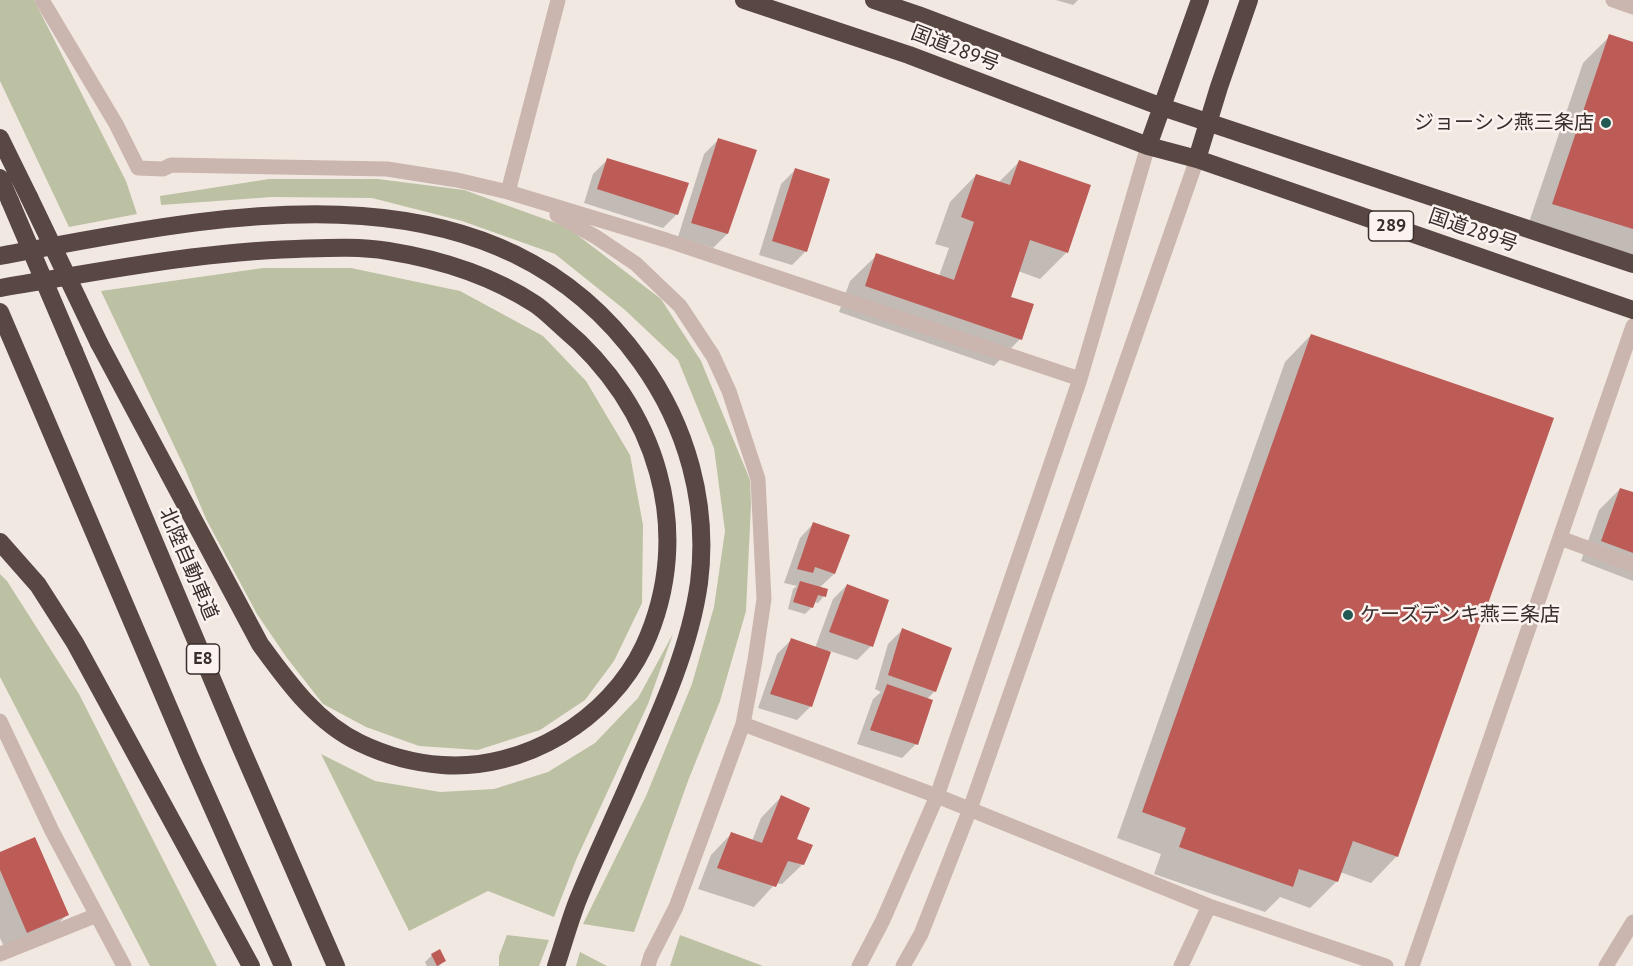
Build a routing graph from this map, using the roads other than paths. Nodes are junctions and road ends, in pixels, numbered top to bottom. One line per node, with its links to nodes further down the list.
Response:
1 (42, 0): 15 (street)
2 (558, 0): 15 (street)
3 (744, 0): 12 (highway, 国道289号 / 289)
4 (874, 0): 9 (highway, 国道289号 / 289)
5 (1200, 0): 9 (highway)
6 (1249, 0): 10 (highway)
7 (1613, 0): 8 (street)
8 (1633, 7)
9 (1162, 107): 10 (highway, 国道289号 / 289); 12 (highway)
10 (1208, 122): 13 (highway); 18 (highway, 国道289号 / 289)
11 (0, 138): 19 (highway, bridge)
12 (1148, 146): 13 (highway, 国道289号 / 289); 23 (street)
13 (1197, 159): 20 (highway, 国道289号 / 289); 30 (street)
14 (0, 178): 38 (highway, 北陸自動車道 / E8, bridge)
15 (507, 192): 16 (street)
16 (531, 201): 23 (street); 28 (street)
17 (0, 256): 39 (highway)
18 (1633, 264)
19 (0, 288)
20 (1633, 309)
21 (0, 312): 37 (highway)
22 (1633, 326): 24 (street)
23 (1080, 379): 29 (street)
24 (1560, 538): 26 (street); 45 (street)
25 (0, 542): 36 (highway)
26 (1633, 565)
27 (0, 721): 32 (street)
28 (743, 724): 29 (street); 40 (street)
29 (937, 796): 30 (street); 41 (street)
30 (970, 809): 31 (street); 42 (street)
31 (1209, 906): 43 (street); 44 (street)
32 (97, 915): 34 (street); 35 (street)
33 (1633, 922): 46 (street)
34 (0, 954)
35 (124, 966)
36 (251, 966)
37 (283, 966)
38 (336, 966)
39 (556, 966)
40 (648, 966)
41 (859, 966)
42 (903, 966)
43 (1181, 966)
44 (1386, 966)
45 (1412, 966)
46 (1606, 966)

